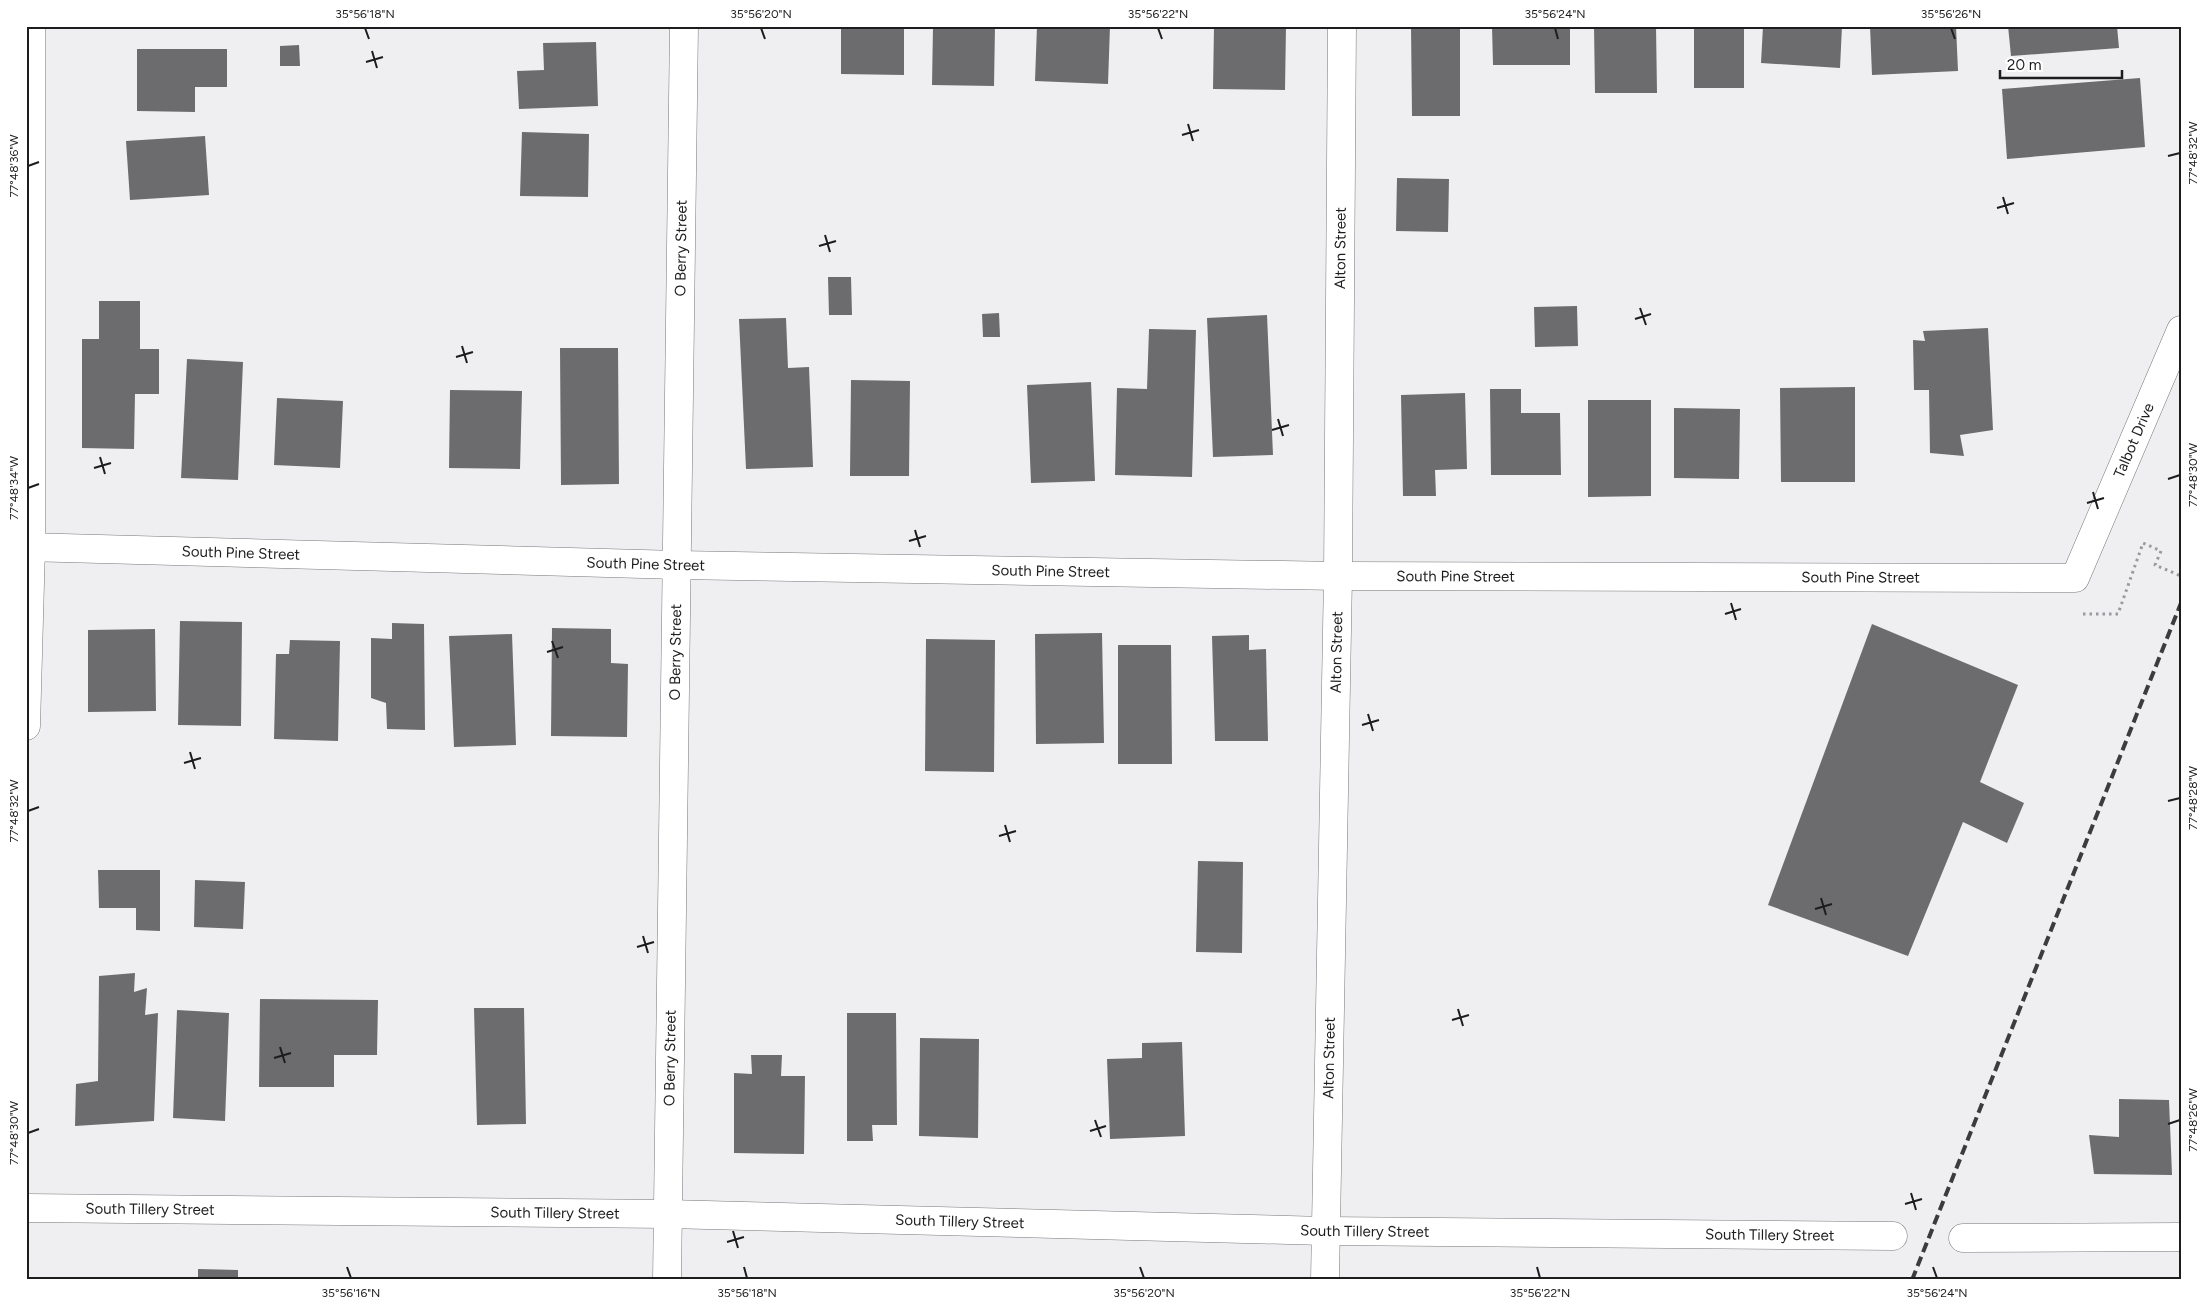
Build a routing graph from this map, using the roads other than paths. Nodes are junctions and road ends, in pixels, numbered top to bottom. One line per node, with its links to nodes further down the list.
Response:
1 (31, 26): 5 (street)
2 (684, 26): 6 (street, O Berry Street)
3 (1342, 26): 7 (street, Alton Street)
4 (2181, 330): 8 (street, Talbot Drive)
5 (29, 547): 6 (street, South Pine Street); 9 (street)
6 (678, 565): 7 (street, South Pine Street); 11 (street, O Berry Street)
7 (1338, 576): 8 (street, South Pine Street); 12 (street, Alton Street)
8 (2075, 578)
9 (26, 726)
10 (26, 1208): 11 (street, South Tillery Street)
11 (668, 1214): 12 (street, South Tillery Street); 16 (street, O Berry Street)
12 (1325, 1231): 13 (street, South Tillery Street); 17 (street, Alton Street)
13 (1893, 1236)
14 (2181, 1237): 15 (street)
15 (1963, 1238)
16 (668, 1280)
17 (1325, 1280)

